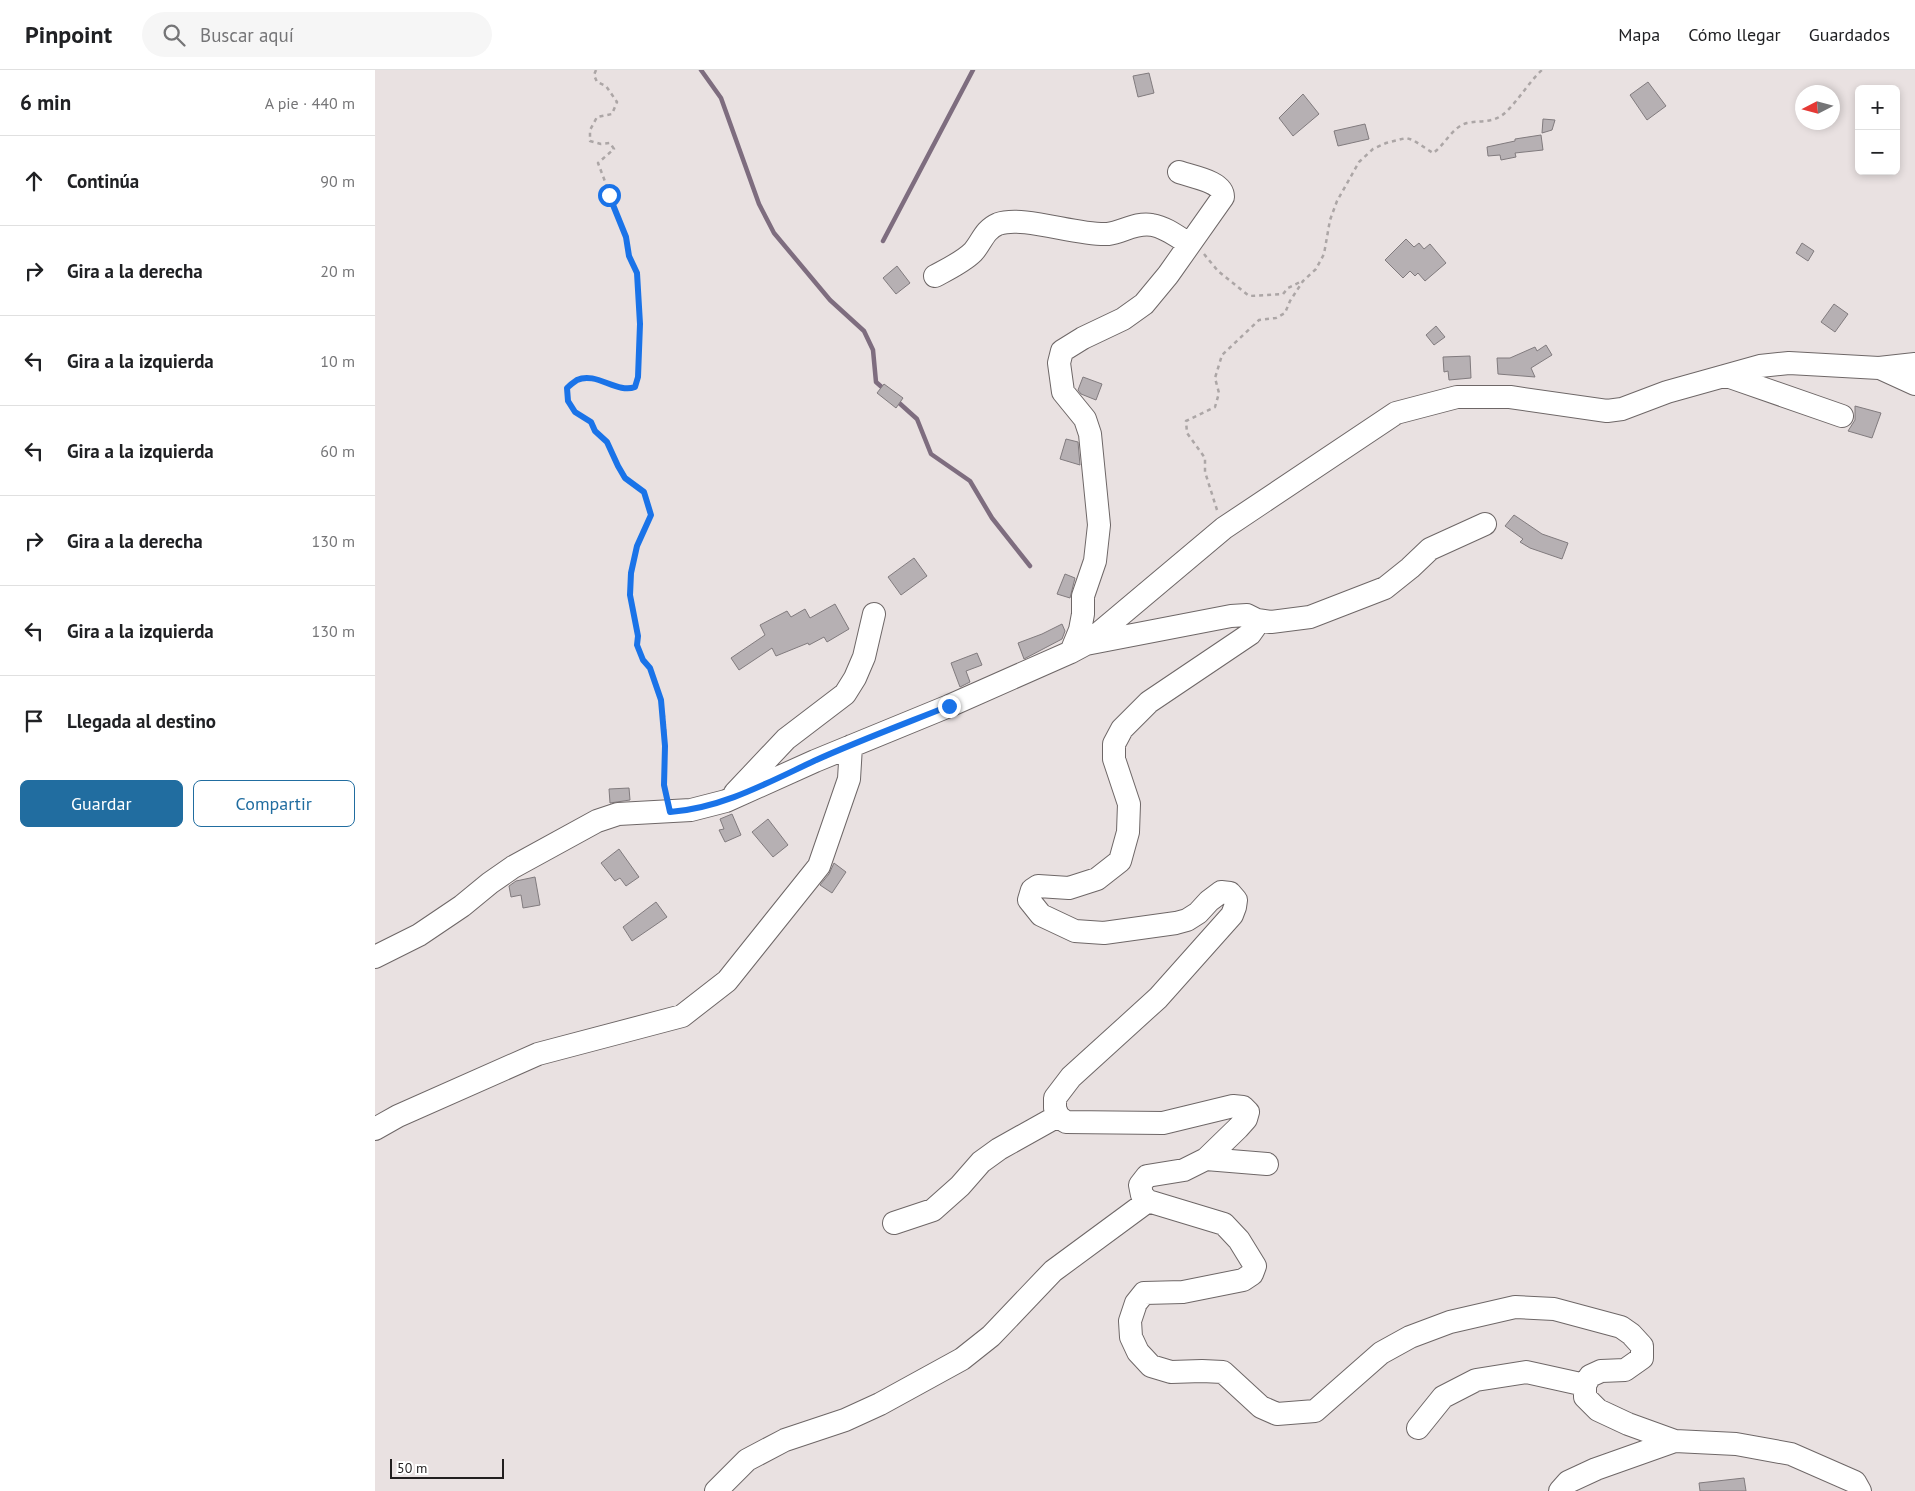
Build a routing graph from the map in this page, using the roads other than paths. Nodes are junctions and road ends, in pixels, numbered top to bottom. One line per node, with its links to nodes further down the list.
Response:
1 (1179, 172): 2 (street)
2 (1189, 244): 3 (street); 12 (street)
3 (935, 276)
4 (1915, 364): 5 (street)
5 (1879, 368): 6 (street); 7 (street)
6 (1727, 376): 8 (street); 12 (street)
7 (1915, 384)
8 (1842, 416)
9 (1485, 524): 11 (street)
10 (874, 614): 14 (street)
11 (1257, 620): 12 (street); 16 (street)
12 (1079, 648): 13 (street)
13 (851, 746): 14 (street); 17 (street)
14 (730, 799): 15 (street)
15 (375, 957)
16 (1058, 1116): 18 (street); 21 (street)
17 (375, 1129)
18 (1206, 1160): 19 (street); 20 (street)
19 (1267, 1164)
20 (1148, 1201): 22 (street); 25 (street)
21 (894, 1223)
22 (1585, 1385): 23 (street); 24 (street)
23 (1418, 1428)
24 (1675, 1441): 26 (street); 27 (street)
25 (716, 1491)
26 (1560, 1491)
27 (1860, 1491)

